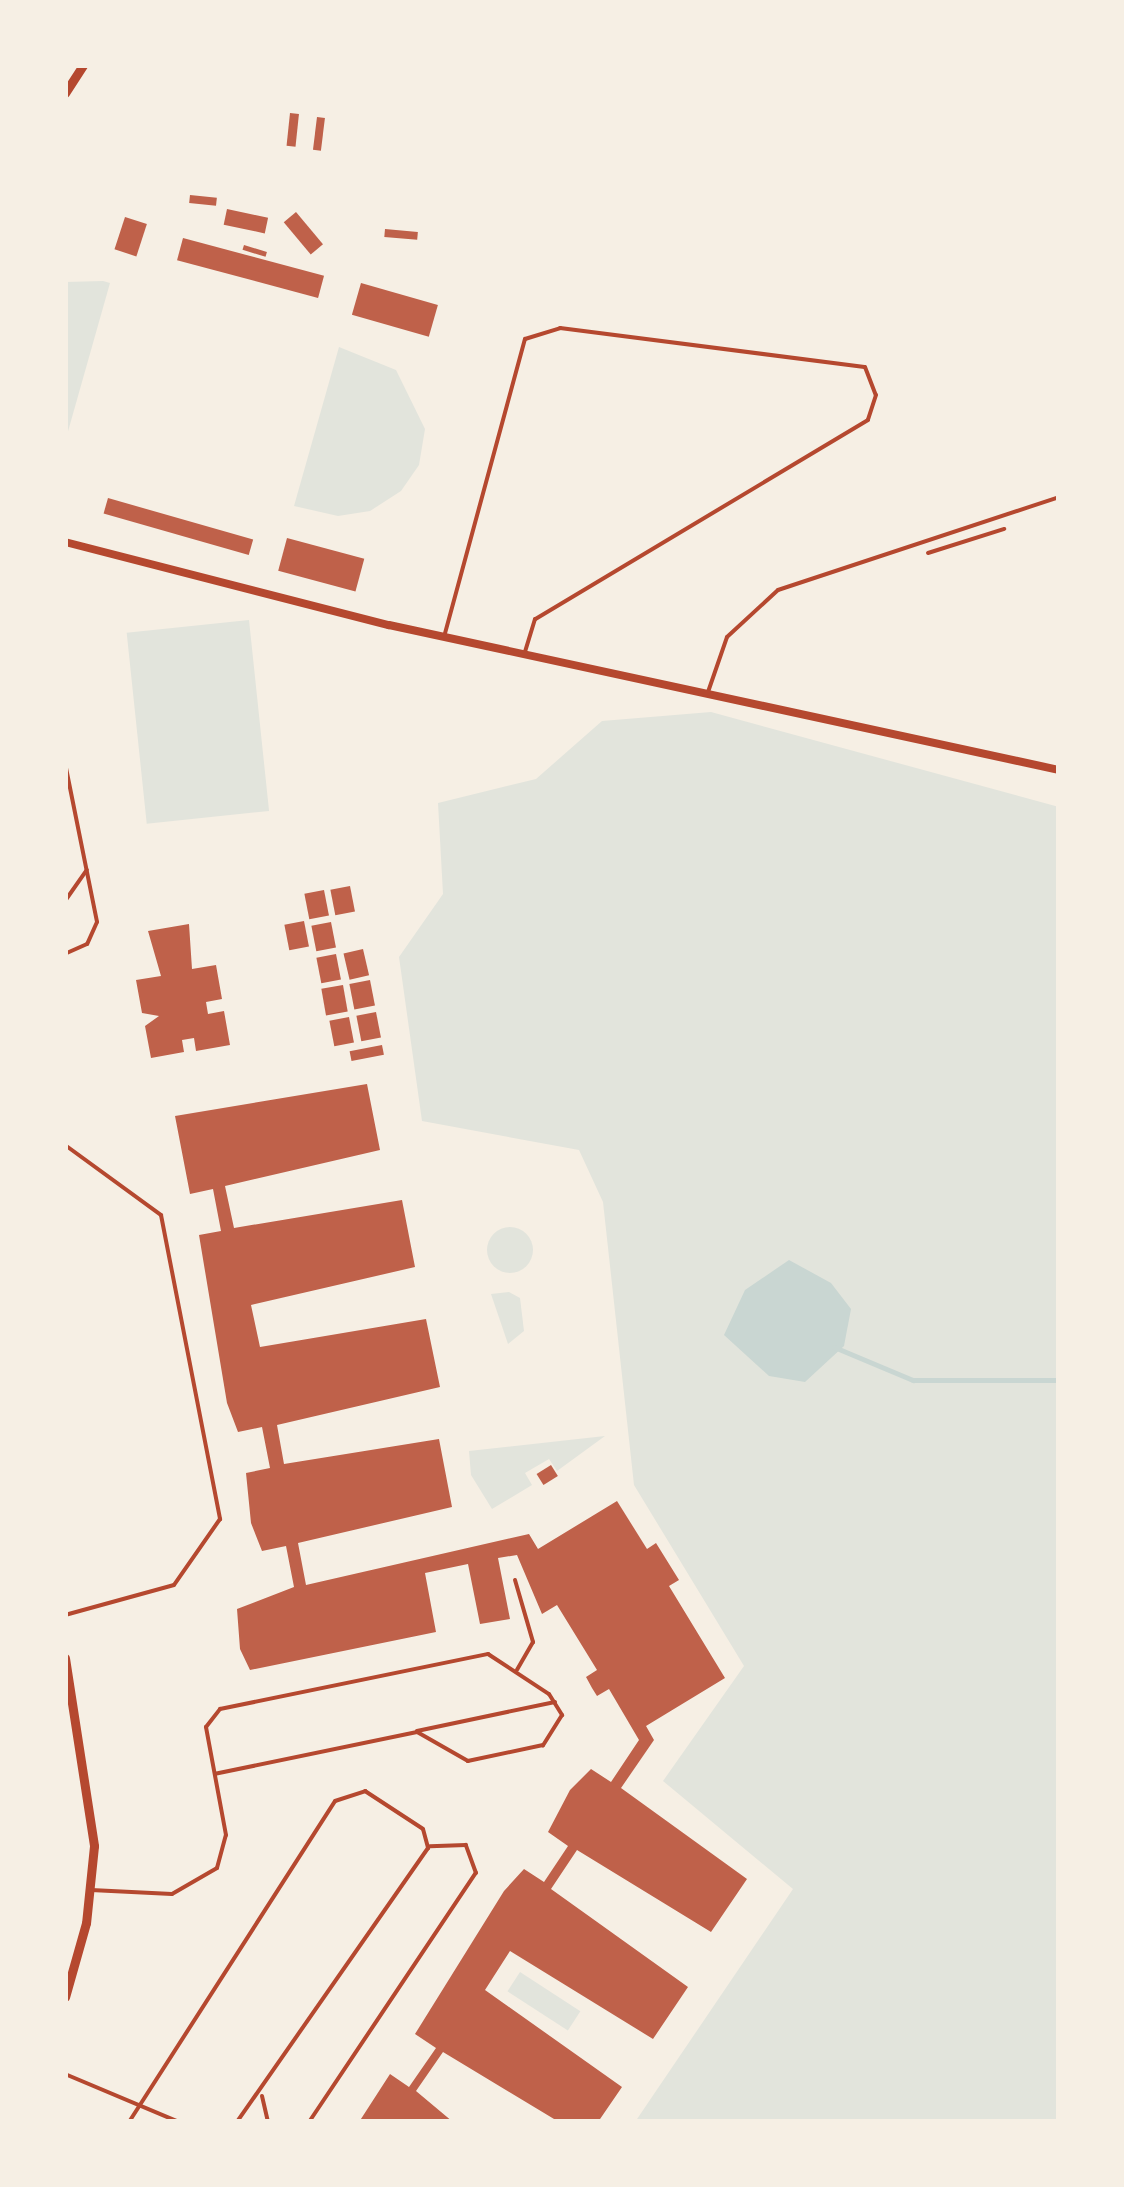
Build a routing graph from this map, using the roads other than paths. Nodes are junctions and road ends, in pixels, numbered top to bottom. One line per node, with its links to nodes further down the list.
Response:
1 (83, 65): 2 (street)
2 (65, 92)
3 (1059, 498): 7 (lane)
4 (65, 542): 5 (street)
5 (444, 636): 6 (street); 6 (lane)
6 (524, 654): 7 (street)
7 (708, 694): 9 (street)
8 (65, 762): 10 (lane)
9 (1059, 770)
10 (86, 870): 11 (lane); 12 (lane)
11 (65, 900)
12 (65, 954)
13 (65, 1144): 15 (lane)
14 (514, 1580): 17 (lane)
15 (65, 1615)
16 (65, 1658): 22 (street)
17 (516, 1670): 18 (lane); 20 (lane)
18 (557, 1702): 19 (lane); 19 (lane)
19 (408, 1733): 20 (lane)
20 (215, 1774): 22 (lane)
21 (428, 1846): 25 (lane); 26 (lane); 31 (lane)
22 (91, 1890): 23 (street)
23 (65, 1998)
24 (65, 2074): 26 (lane)
25 (262, 2096): 29 (lane); 30 (lane)
26 (136, 2106): 27 (lane); 28 (lane)
27 (129, 2122)
28 (179, 2122)
29 (237, 2122)
30 (268, 2122)
31 (309, 2122)

